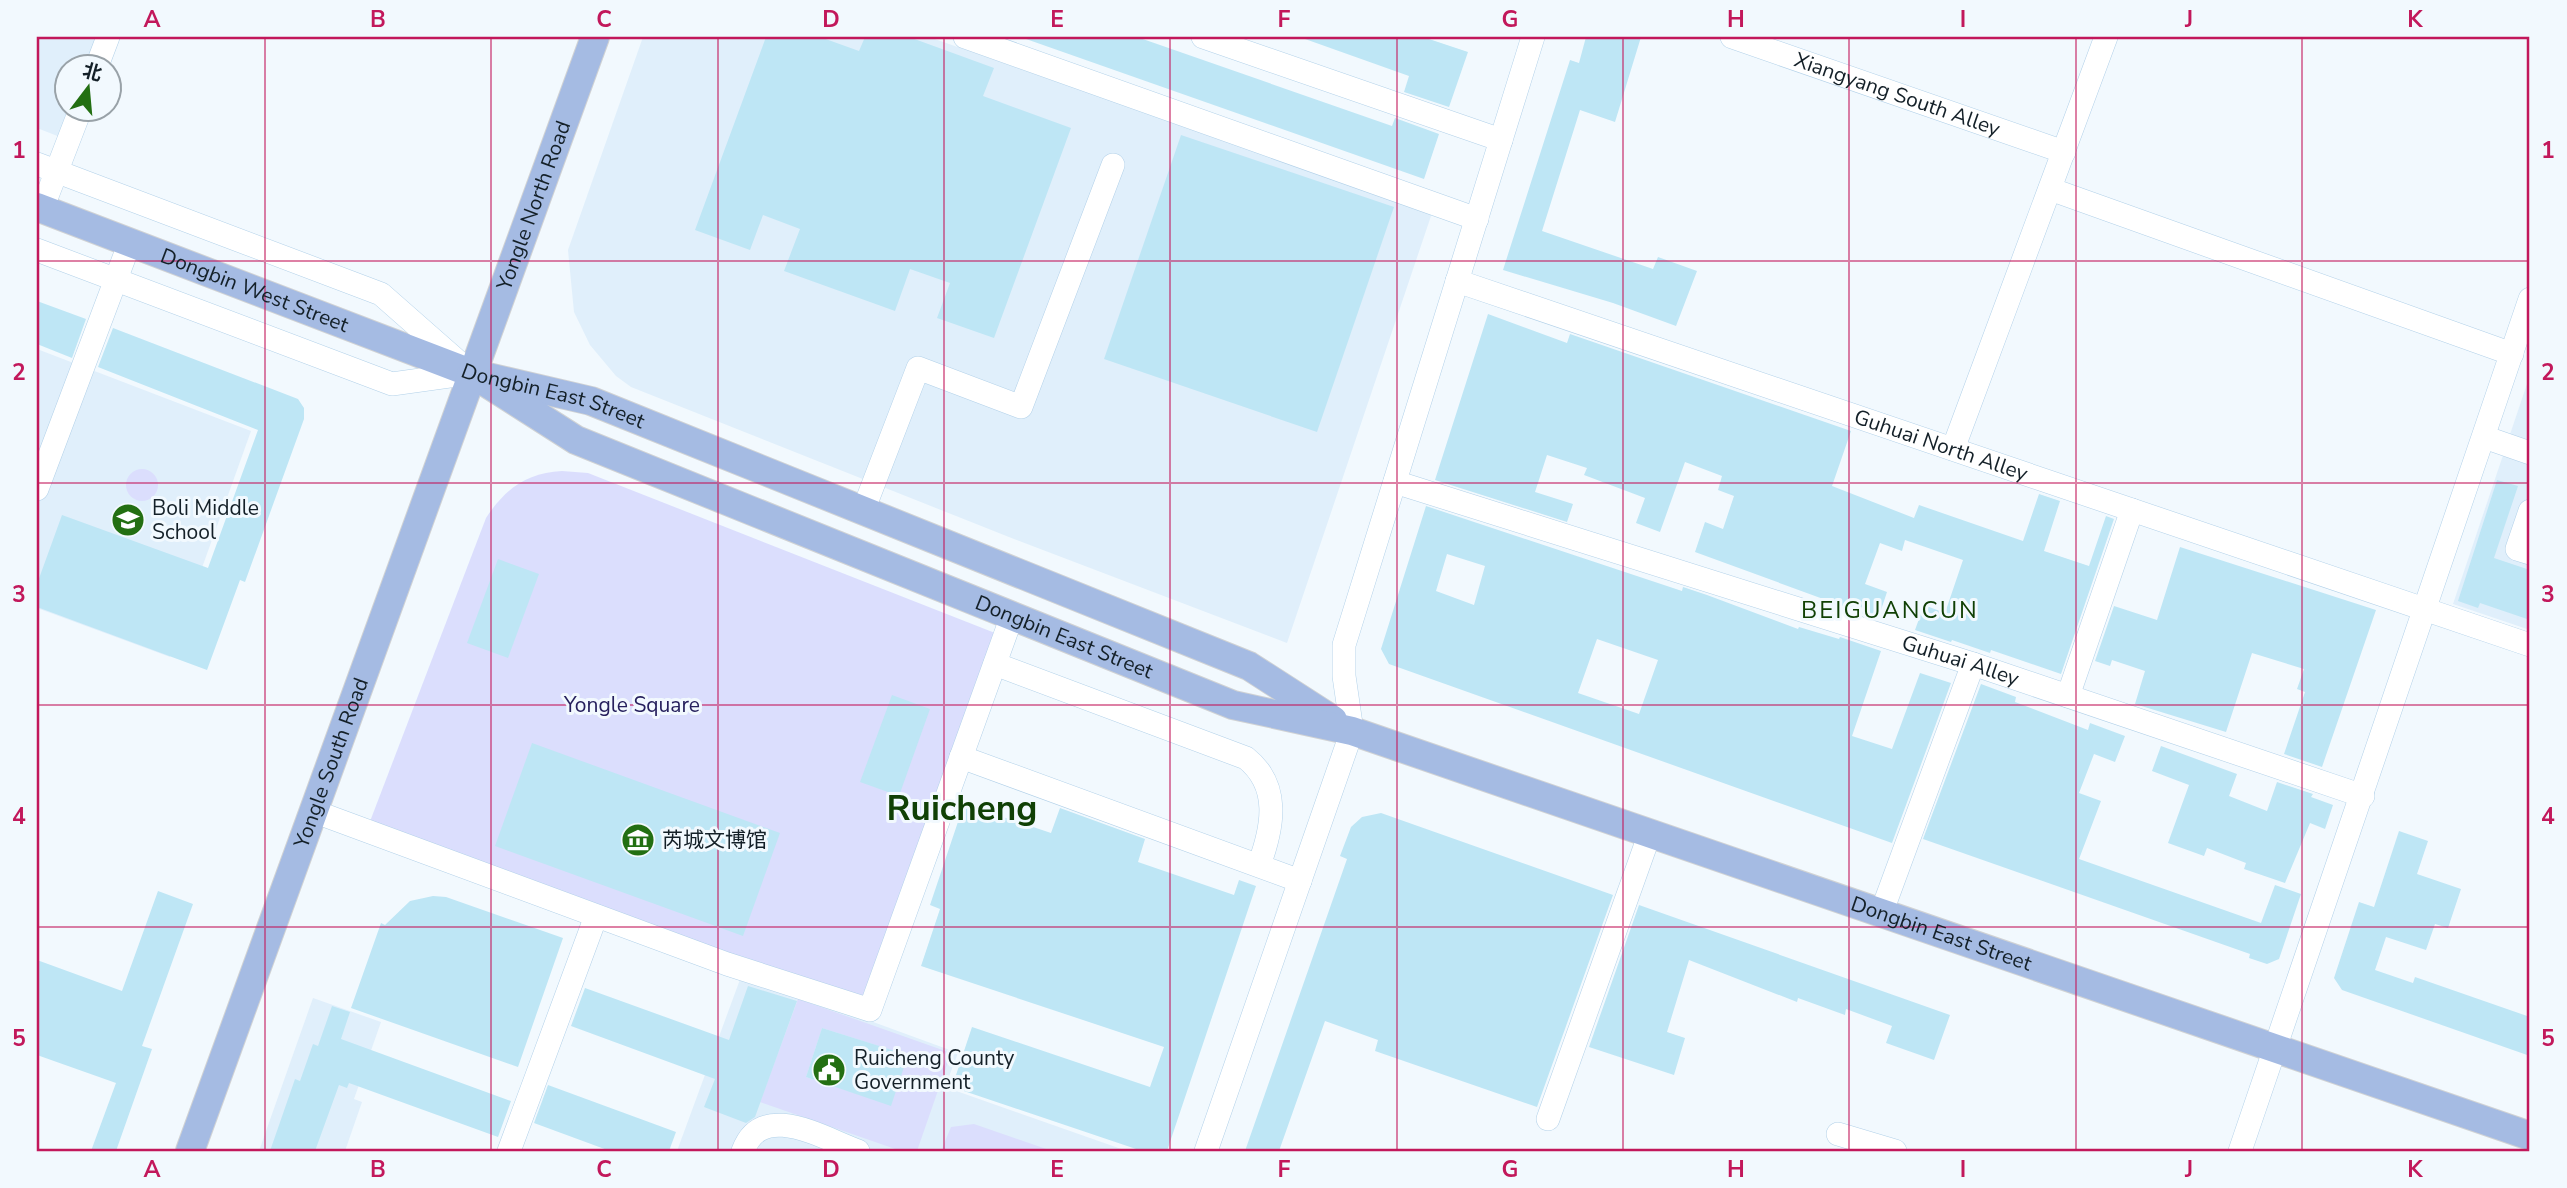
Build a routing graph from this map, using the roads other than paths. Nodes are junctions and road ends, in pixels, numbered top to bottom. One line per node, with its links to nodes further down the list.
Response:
1 (595, 37): 21 (main road, Yongle North Road)
2 (965, 37): 14 (street)
3 (1203, 37): 8 (street)
4 (1533, 37): 8 (street)
5 (1732, 37): 9 (street, Xiangyang South Alley)
6 (2106, 37): 9 (street)
7 (73, 122): 11 (street)
8 (1501, 140): 14 (street)
9 (2064, 152): 12 (street)
10 (1113, 165): 28 (street)
11 (47, 168): 13 (street); 21 (street)
12 (2050, 189): 20 (street); 23 (street)
13 (40, 208): 15 (main road, Dongbin West Street)
14 (1476, 219): 18 (street)
15 (130, 242): 17 (street); 21 (main road, Dongbin West Street)
16 (37, 250): 17 (street)
17 (116, 280): 21 (street); 26 (street)
18 (1457, 281): 23 (street, Guhuai North Alley); 25 (street)
19 (2530, 299): 20 (street)
20 (2512, 354): 22 (street)
21 (471, 373): 28 (main road, Dongbin East Street); 32 (main road, Dongbin East Street); 40 (main road, Yongle South Road)
22 (2484, 437): 24 (street); 31 (street)
23 (1953, 449): 27 (street, Guhuai North Alley)
24 (2530, 453)
25 (1395, 482): 35 (street, Guhuai Alley); 37 (street)
26 (37, 489)
27 (2132, 510): 31 (street, Guhuai North Alley); 36 (street)
28 (863, 511): 37 (main road, Dongbin East Street)
29 (2530, 511): 30 (street)
30 (2530, 553)
31 (2426, 610): 33 (street, Guhuai North Alley); 39 (street)
32 (1012, 616): 34 (street); 37 (main road, Dongbin East Street)
33 (2530, 645)
34 (995, 664): 38 (street); 42 (street)
35 (1973, 664): 36 (street, Guhuai Alley); 44 (street)
36 (2068, 696): 39 (street, Guhuai Alley)
37 (1352, 731): 41 (main road, Dongbin East Street); 43 (street)
38 (961, 757): 42 (street); 45 (street)
39 (2362, 796): 46 (street)
40 (313, 811): 45 (street); 50 (main road, Yongle South Road)
41 (1650, 832): 44 (main road, Dongbin East Street); 47 (street)
42 (1259, 865): 43 (street)
43 (1300, 881): 54 (street)
44 (1882, 911): 46 (main road, Dongbin East Street)
45 (596, 916): 51 (street)
46 (2277, 1048): 49 (main road, Dongbin East Street); 56 (street)
47 (1548, 1119)
48 (1838, 1133): 55 (street)
49 (2530, 1136)
50 (191, 1151)
51 (509, 1151)
52 (743, 1151): 53 (street)
53 (858, 1151)
54 (1206, 1151)
55 (1895, 1151)
56 (2241, 1151)

